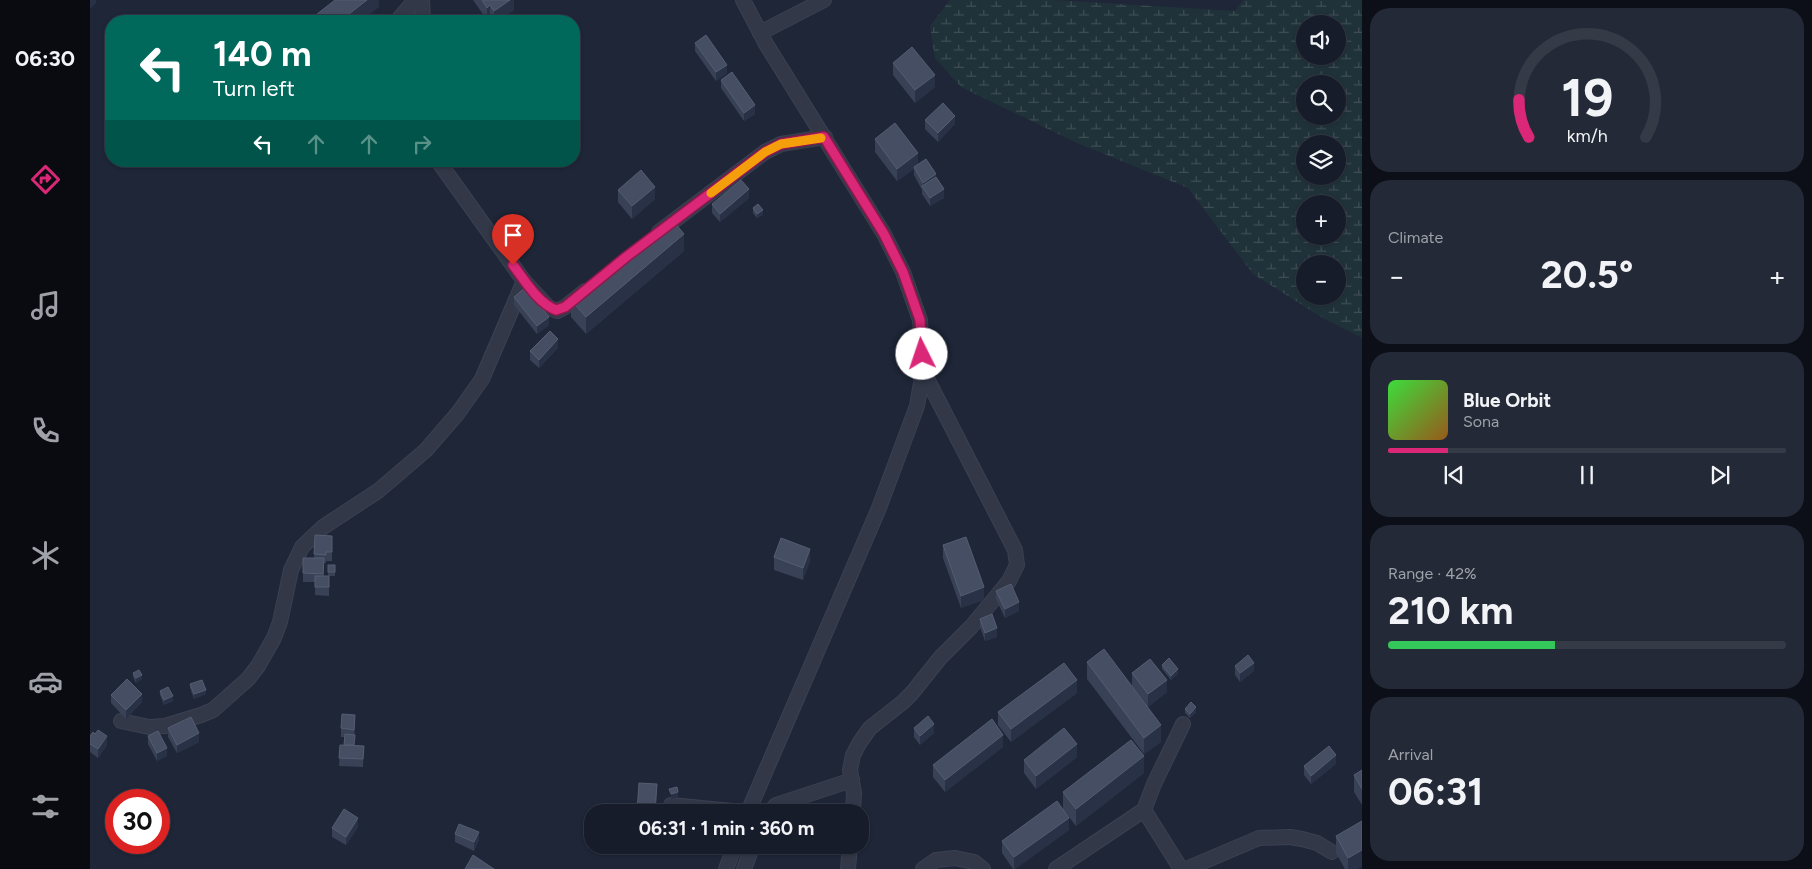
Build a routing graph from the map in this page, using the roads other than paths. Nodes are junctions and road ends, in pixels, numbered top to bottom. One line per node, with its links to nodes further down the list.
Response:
1 (416, 0): 5 (street)
2 (422, 0): 6 (street)
3 (743, 0): 7 (street)
4 (824, 0): 7 (street)
5 (402, 15)
6 (423, 15)
7 (760, 33): 8 (street)
8 (824, 137): 10 (street); 13 (street)
9 (442, 167): 11 (street)
10 (650, 239)
11 (524, 281): 12 (street); 14 (street)
12 (596, 282)
13 (923, 371): 16 (street); 17 (street)
14 (121, 721)
15 (1183, 724): 20 (street)
16 (852, 780): 18 (street); 19 (street)
17 (751, 804)
18 (779, 804)
19 (853, 804)
20 (1144, 810): 30 (street); 31 (street)
21 (1332, 852): 32 (street)
22 (732, 854): 25 (street)
23 (750, 854): 26 (street)
24 (849, 854): 27 (street)
25 (726, 869)
26 (744, 869)
27 (848, 869)
28 (923, 869): 29 (street)
29 (984, 869)
30 (1056, 869)
31 (1181, 869)
32 (1186, 869)

